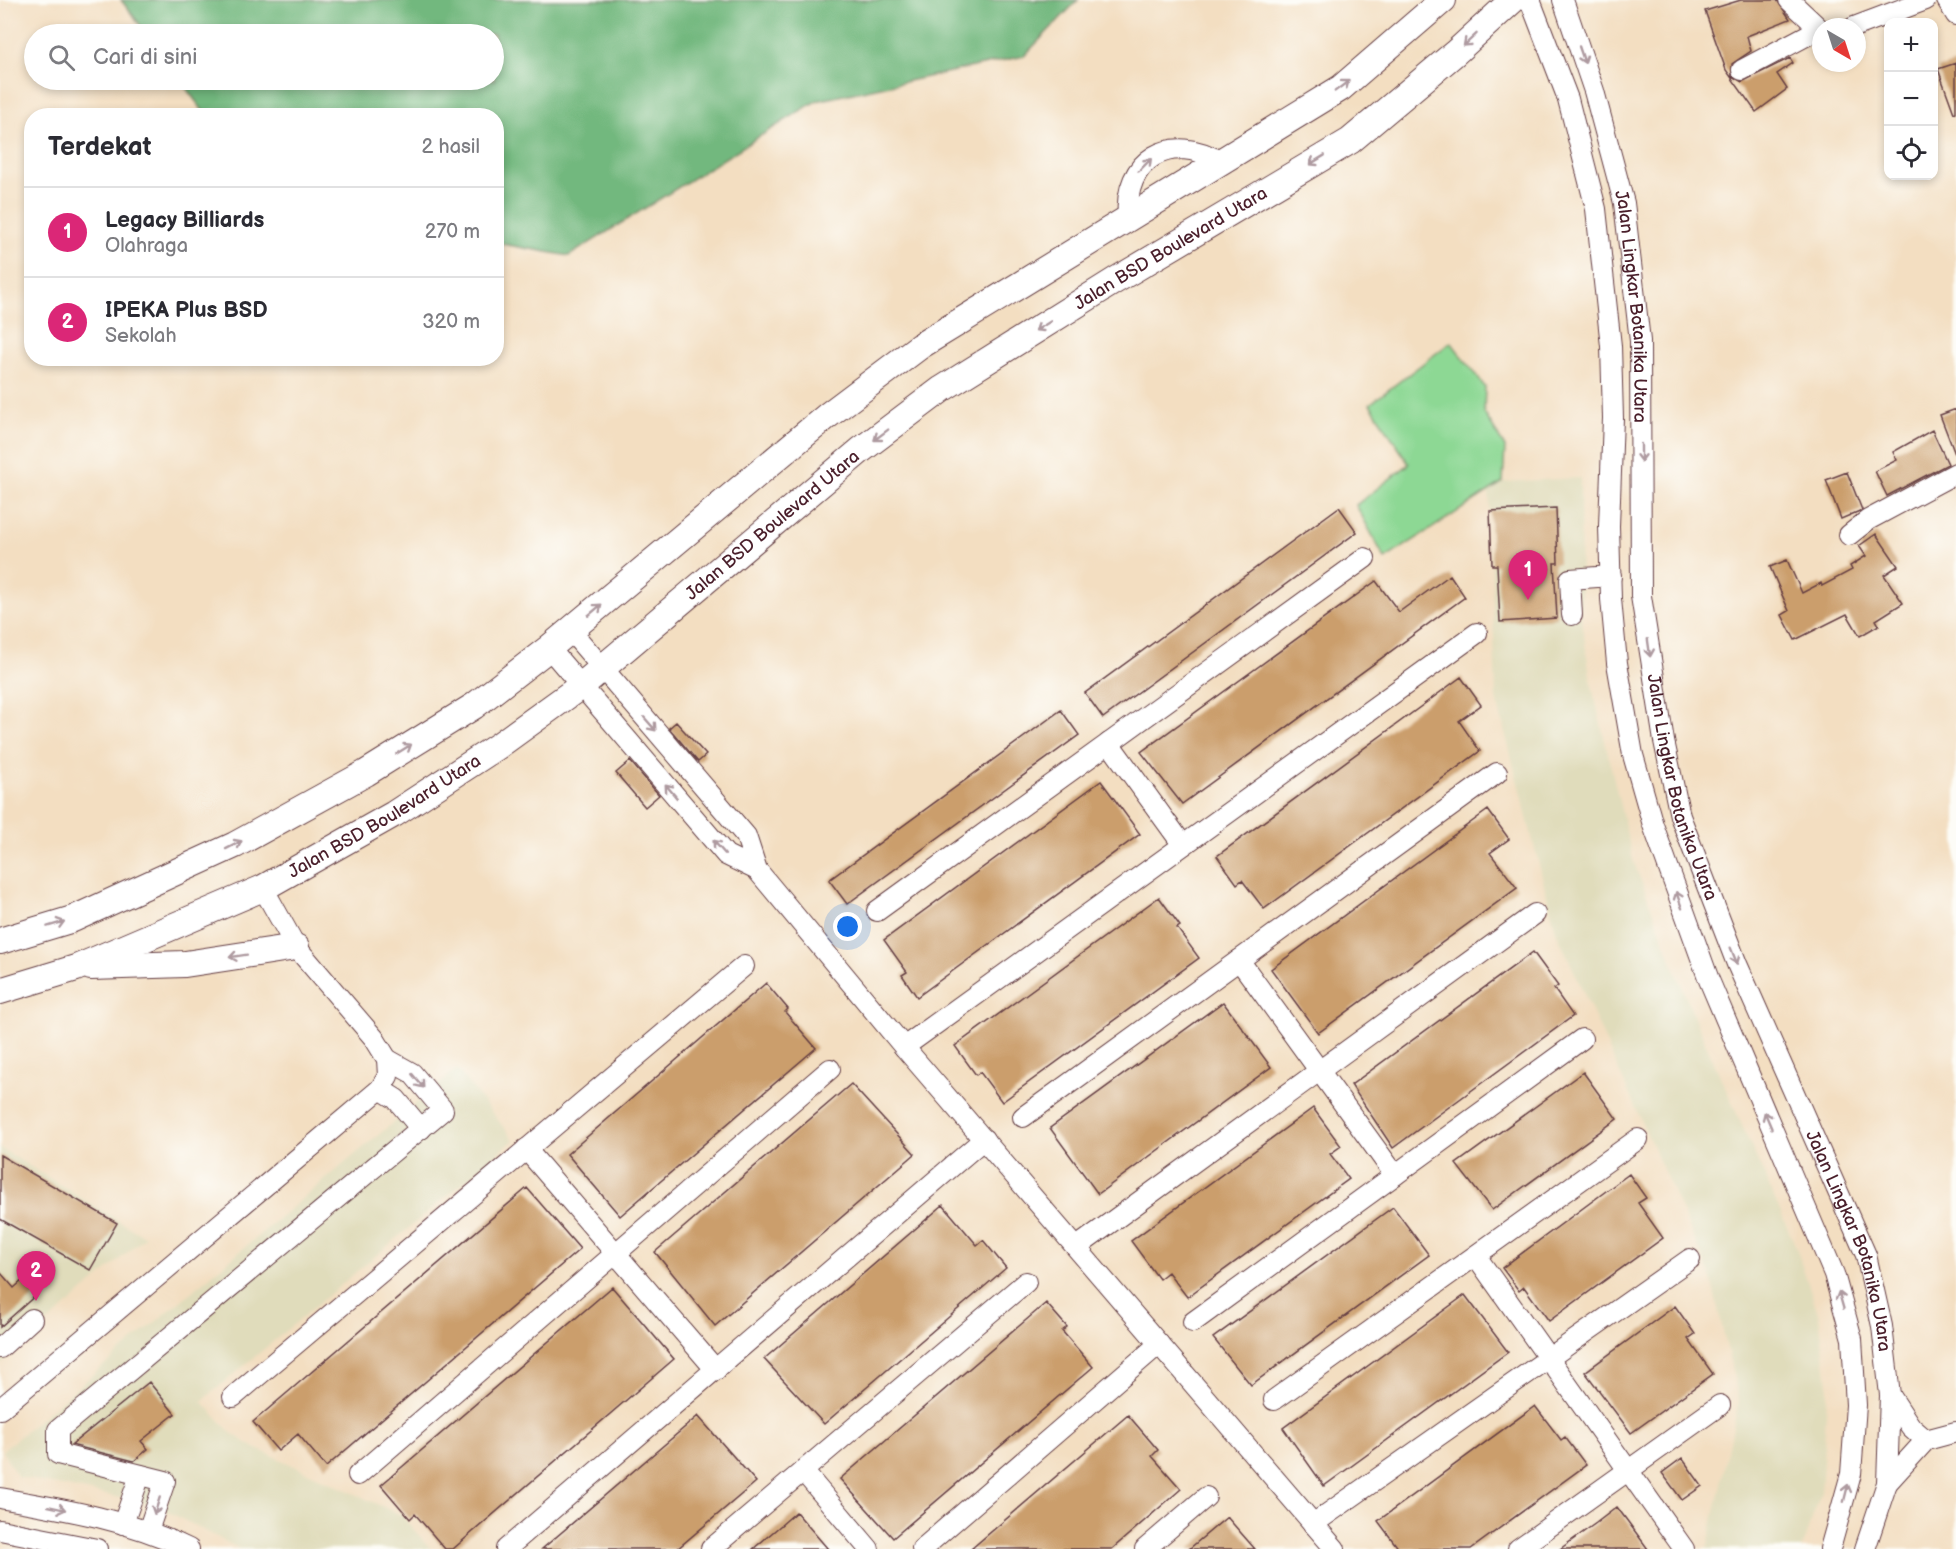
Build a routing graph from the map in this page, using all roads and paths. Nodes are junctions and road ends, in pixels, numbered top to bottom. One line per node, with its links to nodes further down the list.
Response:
1 (1443, 0): 13 (main road, one-way to 1)
2 (1513, 0): 23 (main road, Jalan BSD Boulevard Utara, one-way to 23)
3 (1530, 0): 18 (street, Jalan Lingkar Botanika Utara)
4 (1563, 0): 34 (street, Jalan Lingkar Botanika Utara, one-way to 34)
5 (1926, 0): 10 (street)
6 (1947, 0): 8 (street)
7 (1801, 3): 9 (street)
8 (1956, 15)
9 (1812, 18)
10 (1866, 22)
11 (1812, 33): 12 (street)
12 (1742, 70)
13 (1221, 162): 14 (main road); 14 (street, one-way to 13)
14 (1128, 218): 20 (main road, one-way to 14)
15 (1956, 473): 16 (street)
16 (1849, 536)
17 (1365, 558): 25 (street)
18 (1611, 576): 19 (street); 35 (street, Jalan Lingkar Botanika Utara, one-way to 18)
19 (1572, 615)
20 (570, 630): 22 (main road); 23 (street)
21 (1477, 633): 29 (street)
22 (549, 648): 24 (street); 36 (main road, one-way to 22)
23 (602, 668): 24 (main road, Jalan BSD Boulevard Utara); 27 (street, one-way to 27)
24 (581, 686): 28 (street, one-way to 24); 31 (main road, Jalan BSD Boulevard Utara)
25 (1109, 743): 29 (street); 32 (street)
26 (1497, 773): 38 (street)
27 (711, 796): 28 (street); 30 (street)
28 (690, 814): 30 (street, one-way to 28)
29 (1183, 845): 43 (street)
30 (757, 870): 43 (street)
31 (263, 888): 37 (street); 40 (main road, Jalan BSD Boulevard Utara)
32 (877, 911)
33 (1536, 914): 46 (street)
34 (1718, 916): 35 (street); 65 (street, Jalan Lingkar Botanika Utara, one-way to 65)
35 (1689, 928): 93 (street, Jalan Lingkar Botanika Utara, one-way to 35)
36 (0, 940)
37 (296, 947): 40 (main road, one-way to 40); 44 (street)
38 (1239, 960): 46 (street); 48 (street)
39 (744, 966): 52 (street)
40 (76, 968): 41 (main road, Jalan BSD Boulevard Utara)
41 (0, 991)
42 (1582, 1039): 53 (street)
43 (904, 1047): 50 (street)
44 (387, 1059): 47 (street); 49 (street, one-way to 49)
45 (830, 1069): 55 (street)
46 (1320, 1071): 53 (street); 54 (street)
47 (381, 1089): 49 (street); 69 (street)
48 (1023, 1117)
49 (421, 1129): 74 (street)
50 (984, 1139): 54 (street); 64 (street)
51 (1638, 1139): 56 (street)
52 (526, 1149): 55 (street); 66 (street)
53 (1395, 1175): 60 (street)
54 (1077, 1247): 61 (street)
55 (616, 1254): 64 (street); 75 (street)
56 (1476, 1256): 63 (street); 67 (street)
57 (1690, 1259): 63 (street)
58 (1026, 1282): 72 (street)
59 (32, 1319): 62 (street)
60 (1192, 1322)
61 (1159, 1344): 80 (street); 88 (street)
62 (0, 1348)
63 (1549, 1360): 73 (street); 80 (street)
64 (716, 1370): 85 (street)
65 (1890, 1395): 71 (street); 76 (street, Jalan Lingkar Botanika Utara)
66 (233, 1397)
67 (1274, 1400)
68 (1720, 1405): 73 (street)
69 (0, 1409)
70 (1956, 1432): 71 (street)
71 (1926, 1440): 76 (street)
72 (803, 1471): 86 (street); 87 (street)
73 (1628, 1471): 91 (street); 92 (street)
74 (140, 1475): 79 (street); 82 (street, one-way to 82)
75 (358, 1475)
76 (1887, 1483): 94 (street, Jalan Lingkar Botanika Utara)
77 (1206, 1497): 89 (street)
78 (0, 1498): 79 (street, one-way to 79)
79 (123, 1524): 82 (street)
80 (1313, 1524): 90 (street)
81 (0, 1530): 83 (street)
82 (148, 1531): 84 (street)
83 (97, 1549)
84 (189, 1549)
85 (506, 1549)
86 (711, 1549)
87 (869, 1549)
88 (922, 1549)
89 (1145, 1549)
90 (1335, 1549)
91 (1518, 1549)
92 (1684, 1549)
93 (1830, 1549)
94 (1865, 1549)

